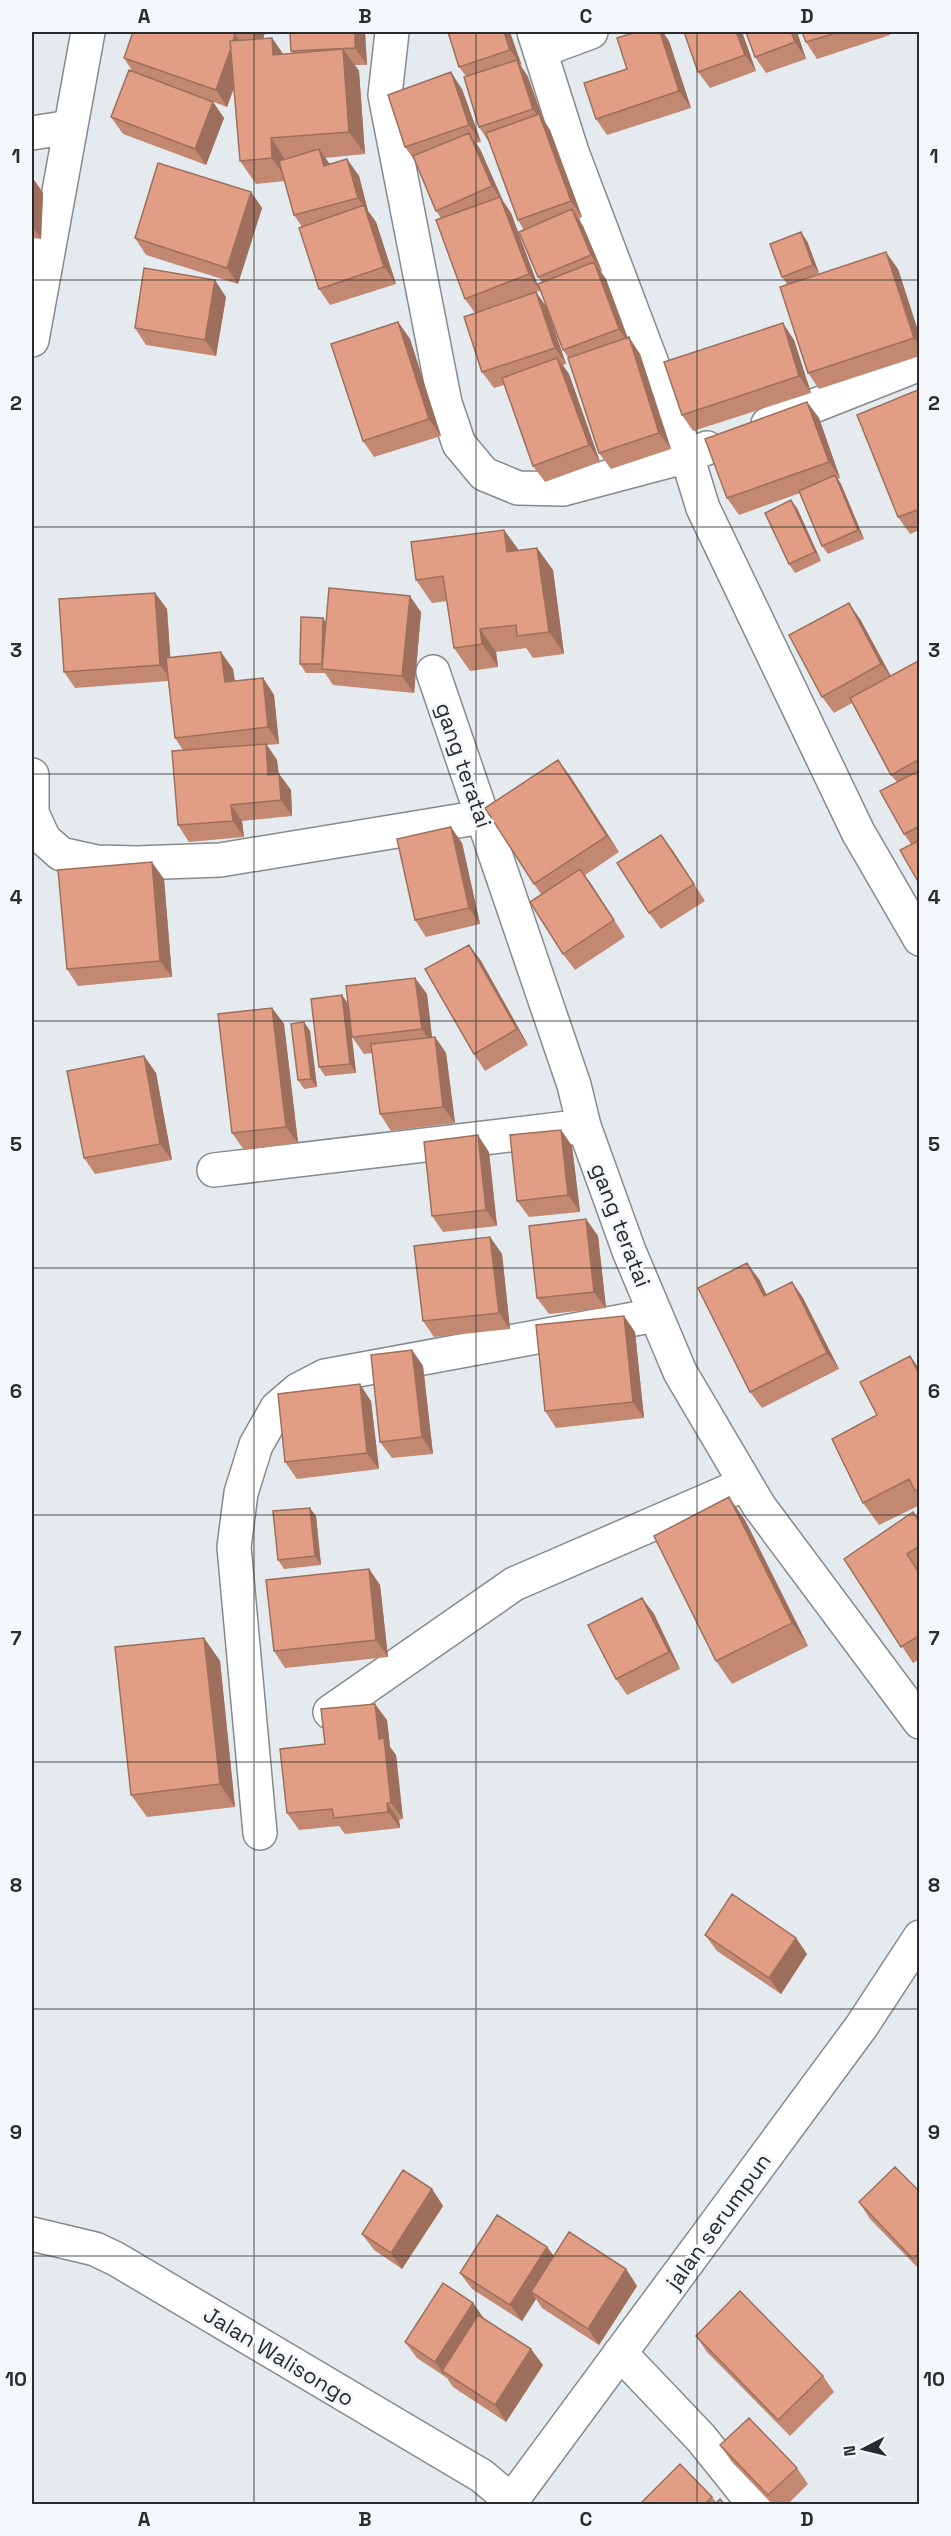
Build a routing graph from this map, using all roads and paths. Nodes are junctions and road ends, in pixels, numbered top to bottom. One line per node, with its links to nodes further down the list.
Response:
1 (88, 32): 5 (street)
2 (392, 32): 9 (street)
3 (591, 32): 4 (street)
4 (537, 41): 9 (street)
5 (70, 127): 6 (street); 7 (street)
6 (32, 133)
7 (32, 340)
8 (920, 364): 9 (street)
9 (687, 456): 13 (street)
10 (433, 672): 12 (street, gang teratai)
11 (32, 775): 12 (street)
12 (482, 817): 14 (street, gang teratai)
13 (920, 939)
14 (584, 1126): 15 (street); 16 (street, gang teratai)
15 (214, 1170)
16 (656, 1315): 17 (street, gang teratai); 20 (street)
17 (745, 1484): 18 (street); 19 (street, gang teratai)
18 (330, 1713)
19 (920, 1722)
20 (260, 1833)
21 (920, 1937): 23 (street, jalan serumpun)
22 (32, 2234): 24 (street, Jalan Walisongo)
23 (620, 2353): 24 (street, jalan serumpun); 25 (street)
24 (512, 2504)
25 (754, 2505)

